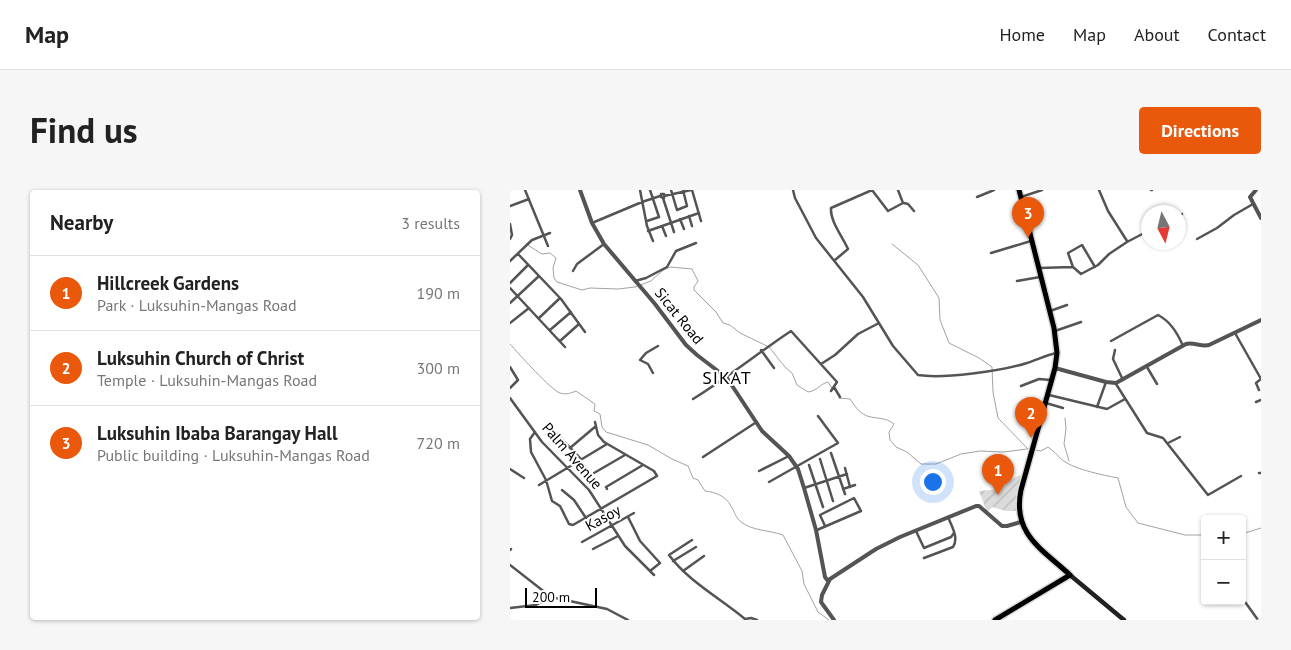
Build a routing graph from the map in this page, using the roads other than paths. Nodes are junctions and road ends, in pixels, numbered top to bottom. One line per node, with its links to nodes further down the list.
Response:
1 (525, 190): 20 (street)
2 (580, 190): 32 (street, Sicat Road)
3 (640, 190): 21 (street)
4 (650, 190): 19 (street)
5 (691, 190): 14 (street); 26 (street)
6 (792, 190): 54 (street)
7 (872, 190): 22 (street); 54 (street)
8 (898, 190): 22 (street)
9 (994, 190): 17 (street)
10 (1019, 190): 18 (main road)
11 (1042, 190): 18 (street)
12 (1100, 190): 48 (street)
13 (1256, 190): 23 (street)
14 (683, 191): 15 (street); 15 (street)
15 (671, 192): 16 (street)
16 (662, 195): 19 (street); 33 (street)
17 (977, 197)
18 (1021, 197): 47 (main road)
19 (653, 198): 21 (street); 30 (street)
20 (529, 199): 24 (street); 41 (street)
21 (642, 202): 30 (street); 32 (street)
22 (903, 203): 25 (street)
23 (1253, 204): 28 (street); 45 (street)
24 (510, 206)
25 (914, 211)
26 (699, 213): 27 (street); 31 (street)
27 (689, 216): 29 (street); 36 (street)
28 (1261, 218)
29 (680, 219): 33 (street); 37 (street)
30 (647, 221): 38 (street)
31 (701, 221)
32 (592, 222): 50 (street, Sicat Road)
33 (671, 223): 35 (street); 40 (street)
34 (510, 224): 44 (street)
35 (662, 226): 38 (street); 43 (street)
36 (692, 226)
37 (684, 229)
38 (648, 231): 46 (street)
39 (550, 232): 41 (street)
40 (674, 232)
41 (544, 235): 51 (street); 53 (street)
42 (1141, 235): 48 (street)
43 (666, 236)
44 (510, 239)
45 (1197, 239)
46 (653, 241)
47 (1033, 241): 52 (street); 59 (main road)
48 (1127, 242): 58 (street)
49 (696, 243): 65 (street)
50 (604, 244): 60 (street); 65 (street, Sicat Road)
51 (548, 246)
52 (991, 253)
53 (518, 254): 55 (street); 56 (street)
54 (835, 260): 78 (street)
55 (510, 261)
56 (528, 264): 61 (street); 64 (street)
57 (1073, 267): 58 (street); 58 (street); 59 (street)
58 (1095, 267)
59 (1039, 268): 62 (main road)
60 (573, 271)
61 (539, 276): 67 (street); 68 (street)
62 (1041, 277): 63 (street); 72 (main road)
63 (1017, 281)
64 (510, 283)
65 (638, 284): 98 (street, Sicat Road)
66 (510, 288): 67 (street)
67 (519, 296): 69 (street); 71 (street)
68 (560, 298): 73 (street); 74 (street)
69 (510, 303)
70 (1067, 305): 72 (street)
71 (529, 308): 74 (street); 77 (street)
72 (1050, 311): 81 (main road)
73 (571, 312): 79 (street); 80 (street)
74 (539, 318): 80 (street)
75 (1261, 320): 83 (street)
76 (1081, 322): 81 (street)
77 (510, 323)
78 (879, 323): 91 (street); 92 (street)
79 (579, 324): 82 (street); 84 (street)
80 (550, 330): 84 (street)
81 (1055, 331): 91 (main road)
82 (585, 332)
83 (1235, 333): 87 (street); 99 (street)
84 (560, 340): 88 (street)
85 (1111, 341): 87 (street)
86 (658, 346): 97 (street)
87 (1183, 346): 94 (street)
88 (565, 347)
89 (761, 350): 92 (street); 95 (street); 98 (street)
90 (1115, 350): 101 (street)
91 (1057, 353): 96 (main road)
92 (821, 364): 106 (street)
93 (510, 367): 107 (street)
94 (1147, 367): 101 (street); 104 (street)
95 (774, 368)
96 (1055, 368): 100 (main road); 102 (street)
97 (653, 373)
98 (727, 378): 113 (street); 122 (street, Sicat Road)
99 (1261, 379): 108 (street)
100 (1051, 380): 105 (street); 110 (main road)
101 (1123, 380): 103 (street)
102 (1106, 382): 103 (street); 118 (street)
103 (1116, 383): 114 (street)
104 (1157, 384)
105 (1021, 386)
106 (834, 387): 109 (street); 111 (street)
107 (510, 388)
108 (1259, 390)
109 (831, 391)
110 (1047, 395): 117 (main road); 118 (street)
111 (840, 397)
112 (510, 398): 124 (street, Palm Avenue)
113 (693, 399)
114 (1125, 399): 118 (street); 128 (street)
115 (1261, 400): 116 (street)
116 (1256, 402)
117 (1045, 403): 119 (street); 167 (main road)
118 (1097, 407)
119 (1063, 408)
120 (818, 416): 138 (street)
121 (595, 422): 123 (street)
122 (755, 423): 132 (street, Sicat Road); 133 (street)
123 (596, 426): 127 (street); 129 (street)
124 (535, 432): 139 (street, Palm Avenue); 148 (street)
125 (556, 433): 129 (street)
126 (1180, 437): 128 (street)
127 (607, 444): 131 (street); 135 (street)
128 (1167, 444): 145 (street)
129 (570, 448): 135 (street)
130 (831, 453): 146 (street)
131 (625, 455): 136 (street); 143 (street)
132 (789, 456): 138 (street, Sicat Road); 142 (street)
133 (703, 457)
134 (820, 459): 149 (street)
135 (581, 460): 139 (street)
136 (643, 465): 156 (street); 162 (street)
137 (809, 465): 151 (street)
138 (796, 467): 150 (street); 155 (street, Sicat Road)
139 (567, 468): 148 (street); 162 (street, Palm Avenue)
140 (845, 468): 144 (street)
141 (510, 469): 147 (street)
142 (759, 471)
143 (594, 473)
144 (847, 474): 146 (street); 154 (street)
145 (1241, 476)
146 (839, 477): 149 (street); 157 (street)
147 (524, 478)
148 (546, 480): 152 (street); 166 (street)
149 (826, 481): 151 (street); 160 (street)
150 (769, 482)
151 (816, 484): 155 (street); 161 (street)
152 (539, 485)
153 (855, 485): 154 (street)
154 (850, 486): 157 (street)
155 (804, 488): 170 (street, Sicat Road)
156 (607, 489)
157 (843, 489): 159 (street)
158 (562, 490): 166 (street)
159 (845, 494)
160 (833, 501)
161 (823, 507)
162 (601, 509): 166 (street); 168 (street, Palm Avenue)
163 (634, 513): 164 (street, Kasoy)
164 (628, 517): 168 (street, Kasoy); 182 (street)
165 (948, 517): 167 (street); 171 (street); 172 (street)
166 (586, 518)
167 (1021, 522): 185 (main road)
168 (612, 526): 173 (street, Palm Avenue); 175 (street, Kasoy)
169 (825, 526): 169 (street); 170 (street)
170 (816, 530): 186 (street, Sicat Road)
171 (916, 530): 172 (street); 186 (street)
172 (954, 533): 179 (street)
173 (618, 536): 177 (street); 182 (street, Palm Avenue)
174 (692, 540): 180 (street)
175 (582, 542)
176 (696, 546): 180 (street)
177 (592, 549)
178 (704, 556): 183 (street)
179 (924, 558)
180 (673, 561): 183 (street)
181 (510, 565): 187 (street)
182 (650, 571): 184 (street, Palm Avenue)
183 (683, 572): 191 (street)
184 (654, 575)
185 (1070, 575): 193 (main road); 194 (main road)
186 (828, 581): 192 (street)
187 (551, 597): 189 (street); 190 (street)
188 (1246, 603): 195 (street)
189 (510, 608)
190 (628, 620)
191 (758, 620)
192 (834, 620)
193 (995, 620)
194 (1124, 620)
195 (1258, 620)

